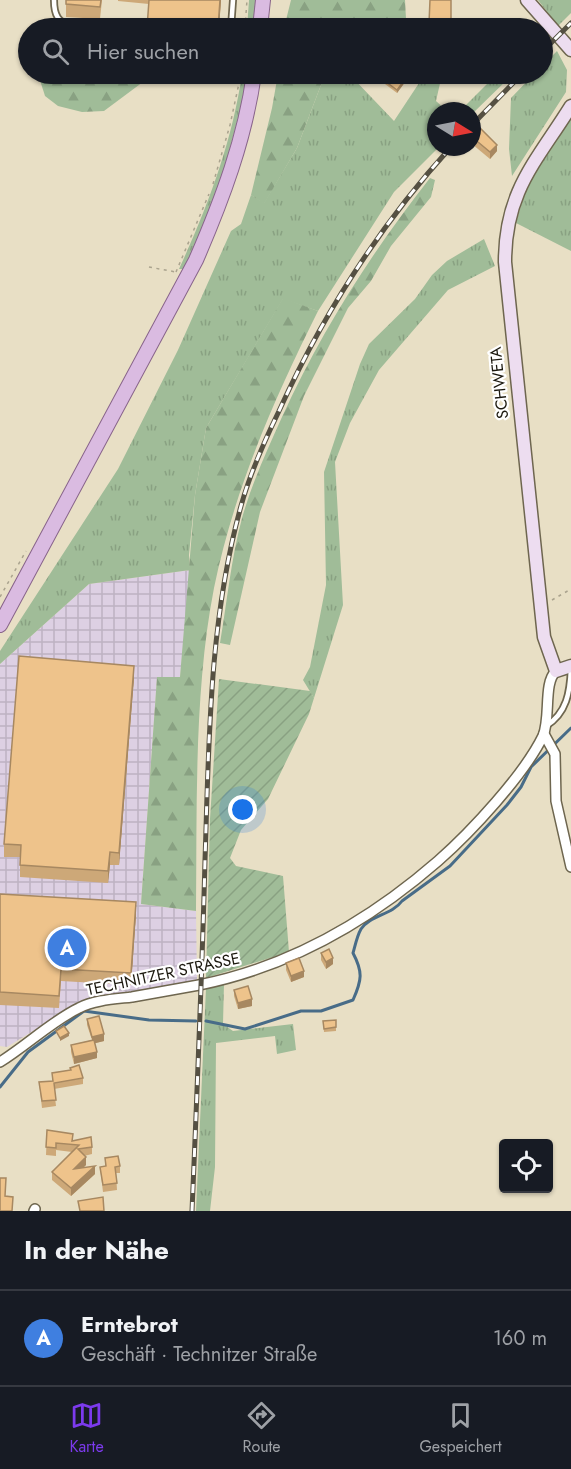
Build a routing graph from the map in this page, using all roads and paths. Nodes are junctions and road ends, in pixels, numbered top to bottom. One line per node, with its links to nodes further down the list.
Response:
1 (54, 0): 6 (lane)
2 (233, 0): 7 (lane)
3 (247, 0): 8 (path)
4 (263, 0): 9 (main road)
5 (527, 0): 10 (street)
6 (57, 18)
7 (232, 18)
8 (246, 18)
9 (261, 18)
10 (543, 18)
11 (553, 30): 12 (street)
12 (571, 50)
13 (239, 84): 17 (path)
14 (252, 84): 17 (main road)
15 (571, 106): 21 (street, SCHWETA)
16 (149, 267): 17 (path)
17 (182, 274): 22 (main road)
18 (26, 549): 20 (path)
19 (571, 589): 21 (path)
20 (0, 597)
21 (539, 603): 24 (street, SCHWETA)
22 (0, 625)
23 (571, 666): 24 (street); 25 (lane)
24 (556, 671): 25 (street)
25 (545, 730): 26 (street); 27 (street, TECHNITZER STRASSE)
26 (571, 867)
27 (0, 1062)

